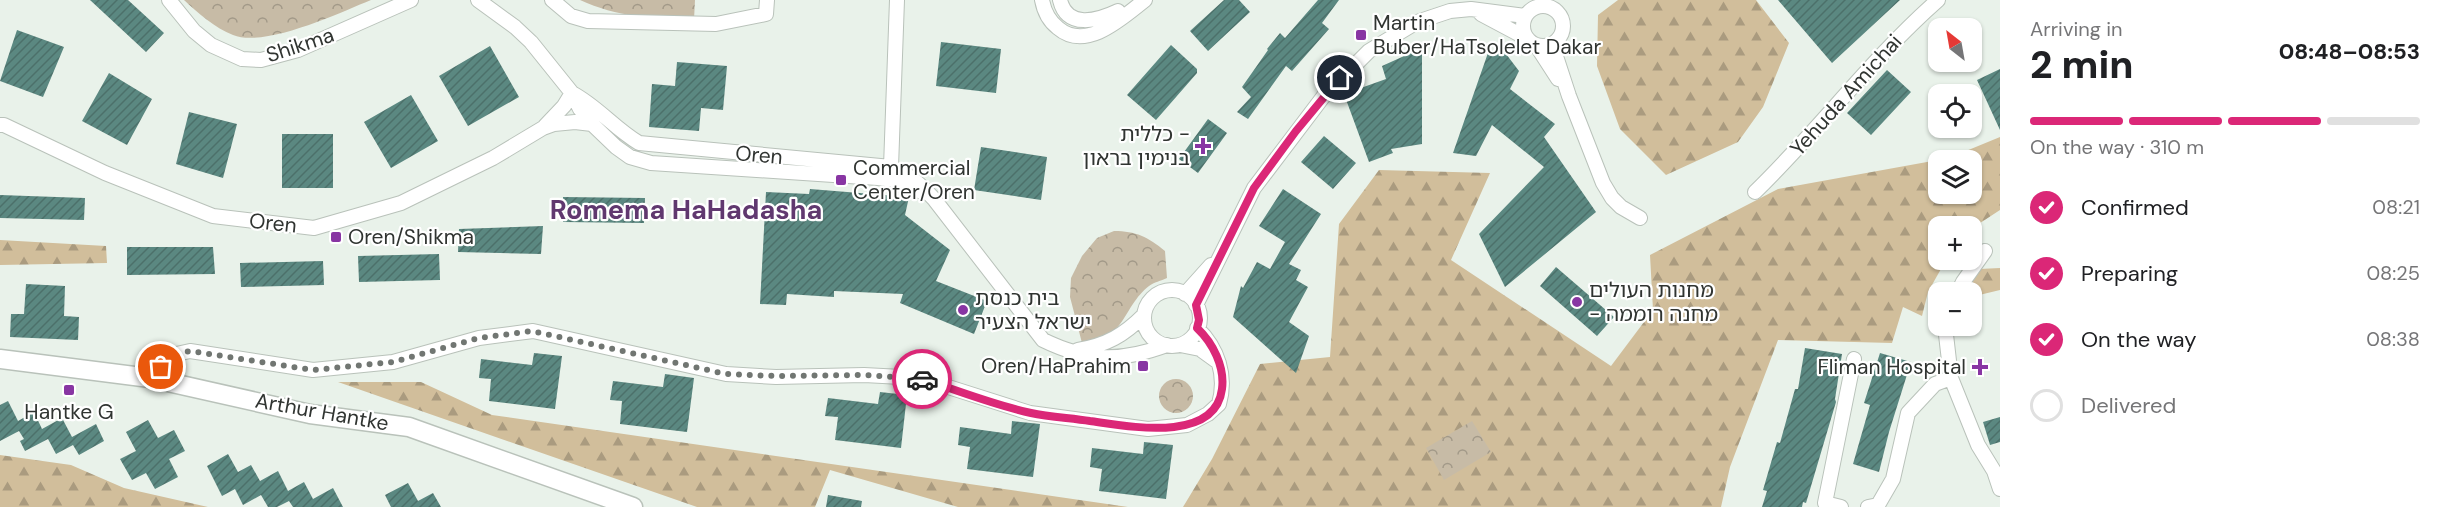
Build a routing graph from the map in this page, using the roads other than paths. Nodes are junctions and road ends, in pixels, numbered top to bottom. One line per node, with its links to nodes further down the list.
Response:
1 (169, 0): 2 (street, Shikma)
2 (411, 0)
3 (478, 0): 16 (street)
4 (552, 0): 5 (street)
5 (767, 0)
6 (897, 0): 21 (street)
7 (1042, 0): 9 (street)
8 (1060, 0): 9 (street)
9 (1143, 0)
10 (1938, 0): 23 (street, Yehuda Amichai)
11 (1556, 5): 12 (street); 15 (street)
12 (1533, 8): 13 (street); 14 (street)
13 (1471, 9): 14 (street); 27 (street)
14 (1532, 42): 15 (street); 17 (street)
15 (1552, 44): 17 (street)
16 (572, 93): 18 (street, Oren); 20 (street, Oren); 21 (street, Oren)
17 (1569, 96): 25 (street)
18 (592, 124): 20 (street, Oren); 22 (street, Oren)
19 (0, 125): 20 (street, Oren)
20 (543, 128)
21 (891, 167): 22 (street); 24 (street, Oren)
22 (878, 178): 24 (street, Oren)
23 (1755, 192)
24 (934, 198): 35 (street, Oren)
25 (1640, 218)
26 (1985, 251): 28 (street)
27 (1221, 255): 29 (street); 30 (street)
28 (1963, 282)
29 (1185, 294): 30 (street); 31 (street)
30 (1196, 305): 32 (street)
31 (1144, 315): 34 (street); 35 (street)
32 (1197, 328): 34 (street); 38 (street)
33 (1947, 336): 40 (street)
34 (1173, 345): 35 (street, Oren); 38 (street)
35 (1073, 351)
36 (0, 359): 39 (street, Arthur Hantke)
37 (1854, 359): 43 (street)
38 (1218, 362): 39 (street)
39 (150, 378): 42 (street, Arthur Hantke)
40 (1951, 378): 41 (street); 44 (street)
41 (2000, 489)
42 (633, 507)
43 (1841, 507)
44 (1868, 507)

